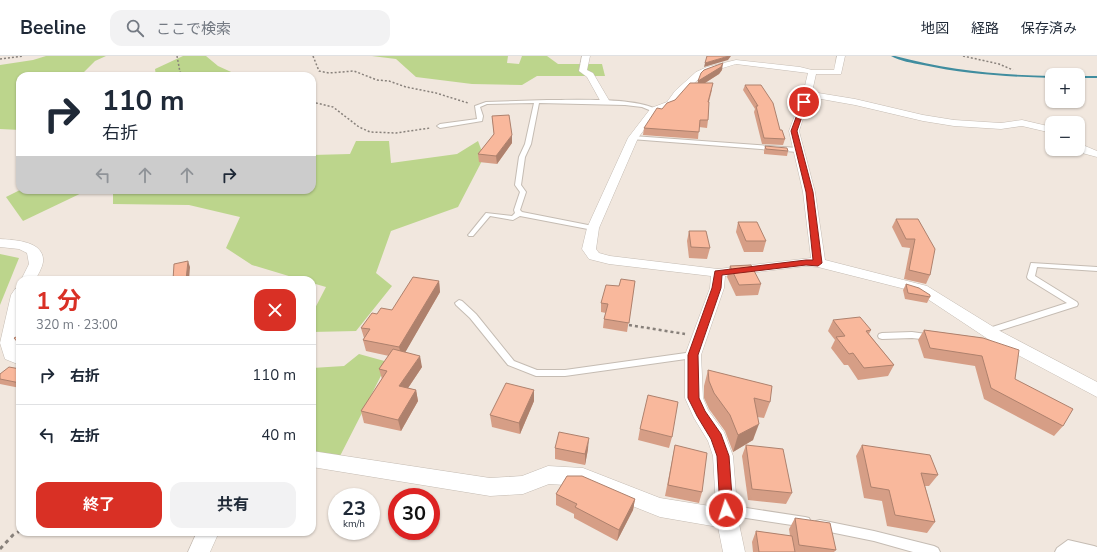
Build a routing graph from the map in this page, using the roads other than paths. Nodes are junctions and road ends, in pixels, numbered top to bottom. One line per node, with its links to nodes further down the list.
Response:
1 (586, 56): 6 (street)
2 (841, 56): 3 (street)
3 (812, 72): 4 (street); 7 (street)
4 (807, 94): 9 (street); 11 (street)
5 (537, 102): 6 (lane); 8 (lane); 14 (lane)
6 (605, 102): 7 (lane)
7 (654, 110): 10 (street)
8 (440, 126)
9 (1045, 128)
10 (633, 138): 11 (lane); 15 (street)
11 (798, 150): 18 (street)
12 (1085, 150): 13 (street)
13 (1097, 154)
14 (519, 214): 15 (lane); 16 (lane)
15 (593, 228): 20 (street)
16 (471, 235)
17 (0, 243): 21 (street)
18 (818, 263): 20 (street); 26 (street)
19 (1097, 269): 26 (lane)
20 (718, 273): 27 (street)
21 (30, 276)
22 (459, 303): 27 (lane)
23 (16, 304): 28 (street)
24 (882, 336): 25 (lane)
25 (936, 338)
26 (990, 338): 29 (street)
27 (693, 355): 31 (street)
28 (16, 357)
29 (1097, 390)
30 (316, 460): 31 (street)
31 (727, 514): 34 (street); 35 (lane)
32 (206, 536): 33 (street)
33 (199, 552)
34 (734, 552)
35 (934, 552)
36 (1061, 552): 37 (lane)
37 (1094, 552)

